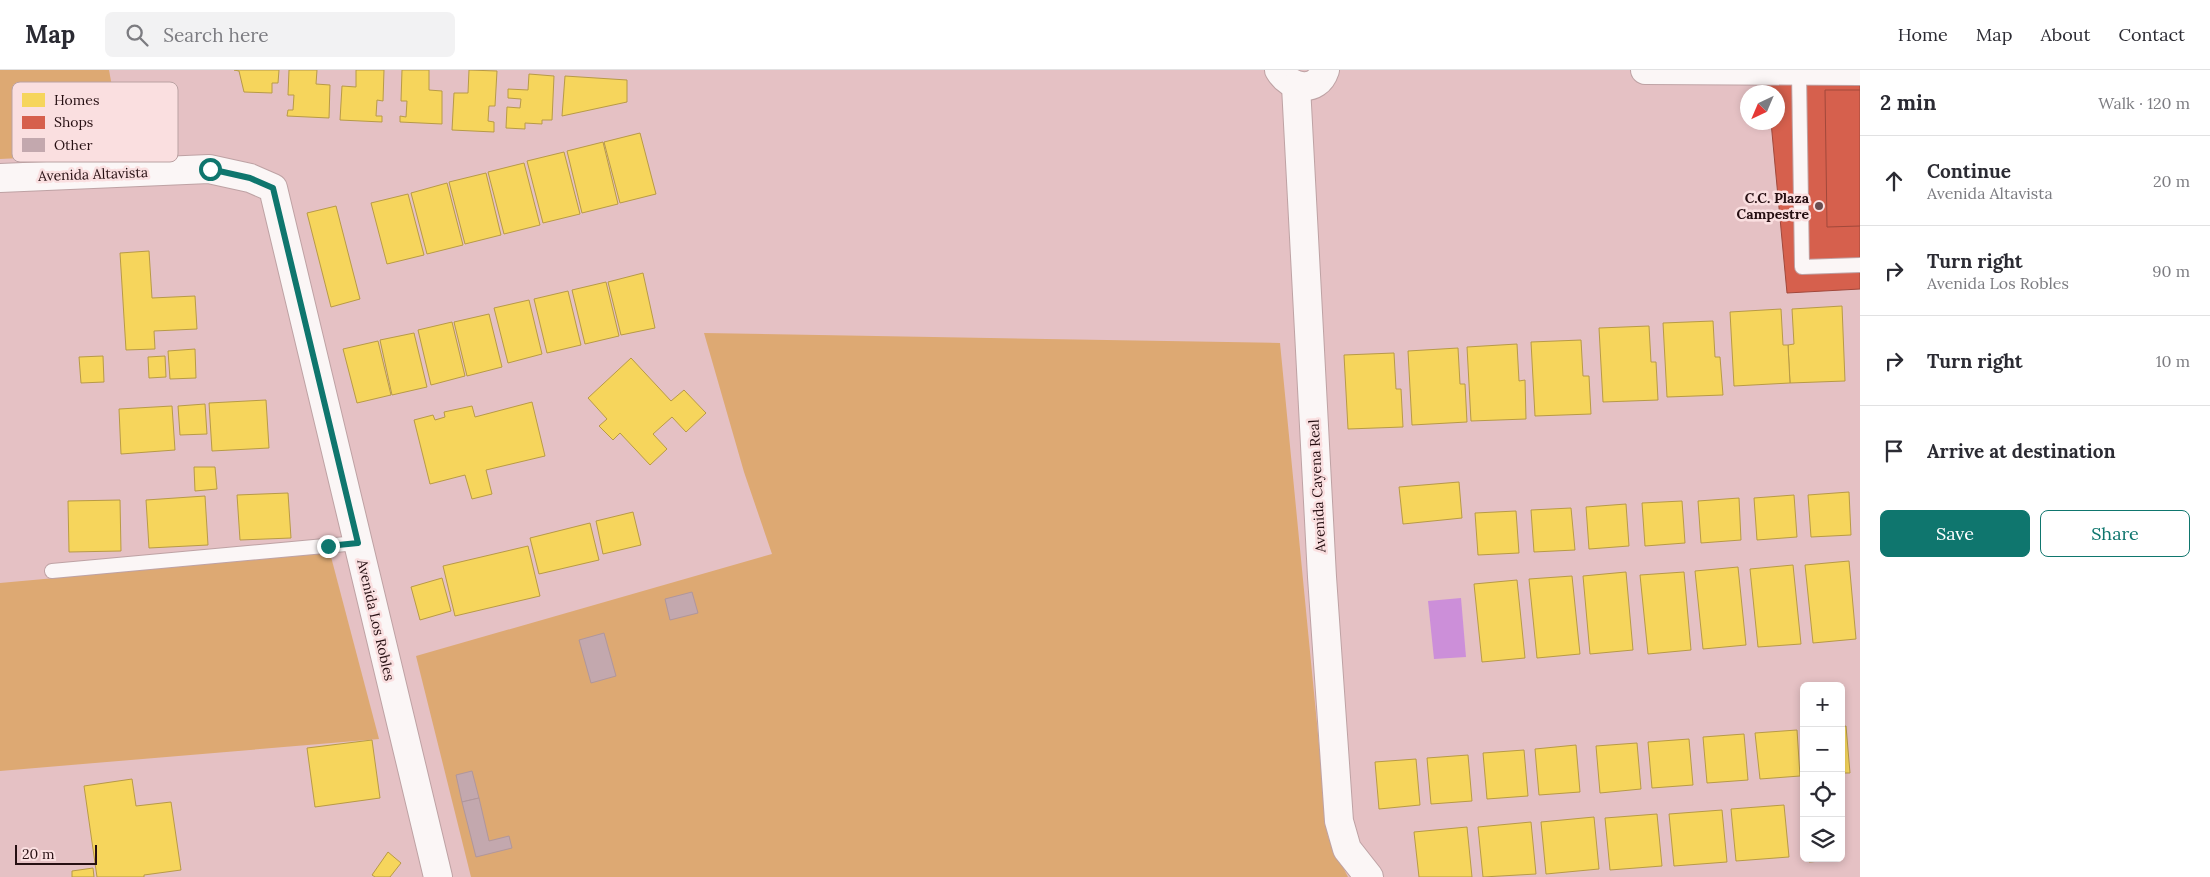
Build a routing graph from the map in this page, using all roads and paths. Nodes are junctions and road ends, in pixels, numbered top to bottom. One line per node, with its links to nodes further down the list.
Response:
1 (1325, 70): 5 (street)
2 (1645, 70): 4 (street)
3 (1860, 71): 4 (street)
4 (1799, 72): 8 (lane)
5 (1288, 78): 12 (street, Avenida Cayena Real)
6 (0, 178): 7 (street, Avenida Altavista)
7 (273, 188): 9 (street, Avenida Los Robles)
8 (1860, 265)
9 (358, 543): 10 (lane); 11 (street, Avenida Los Robles)
10 (52, 571)
11 (438, 877)
12 (1369, 877)

